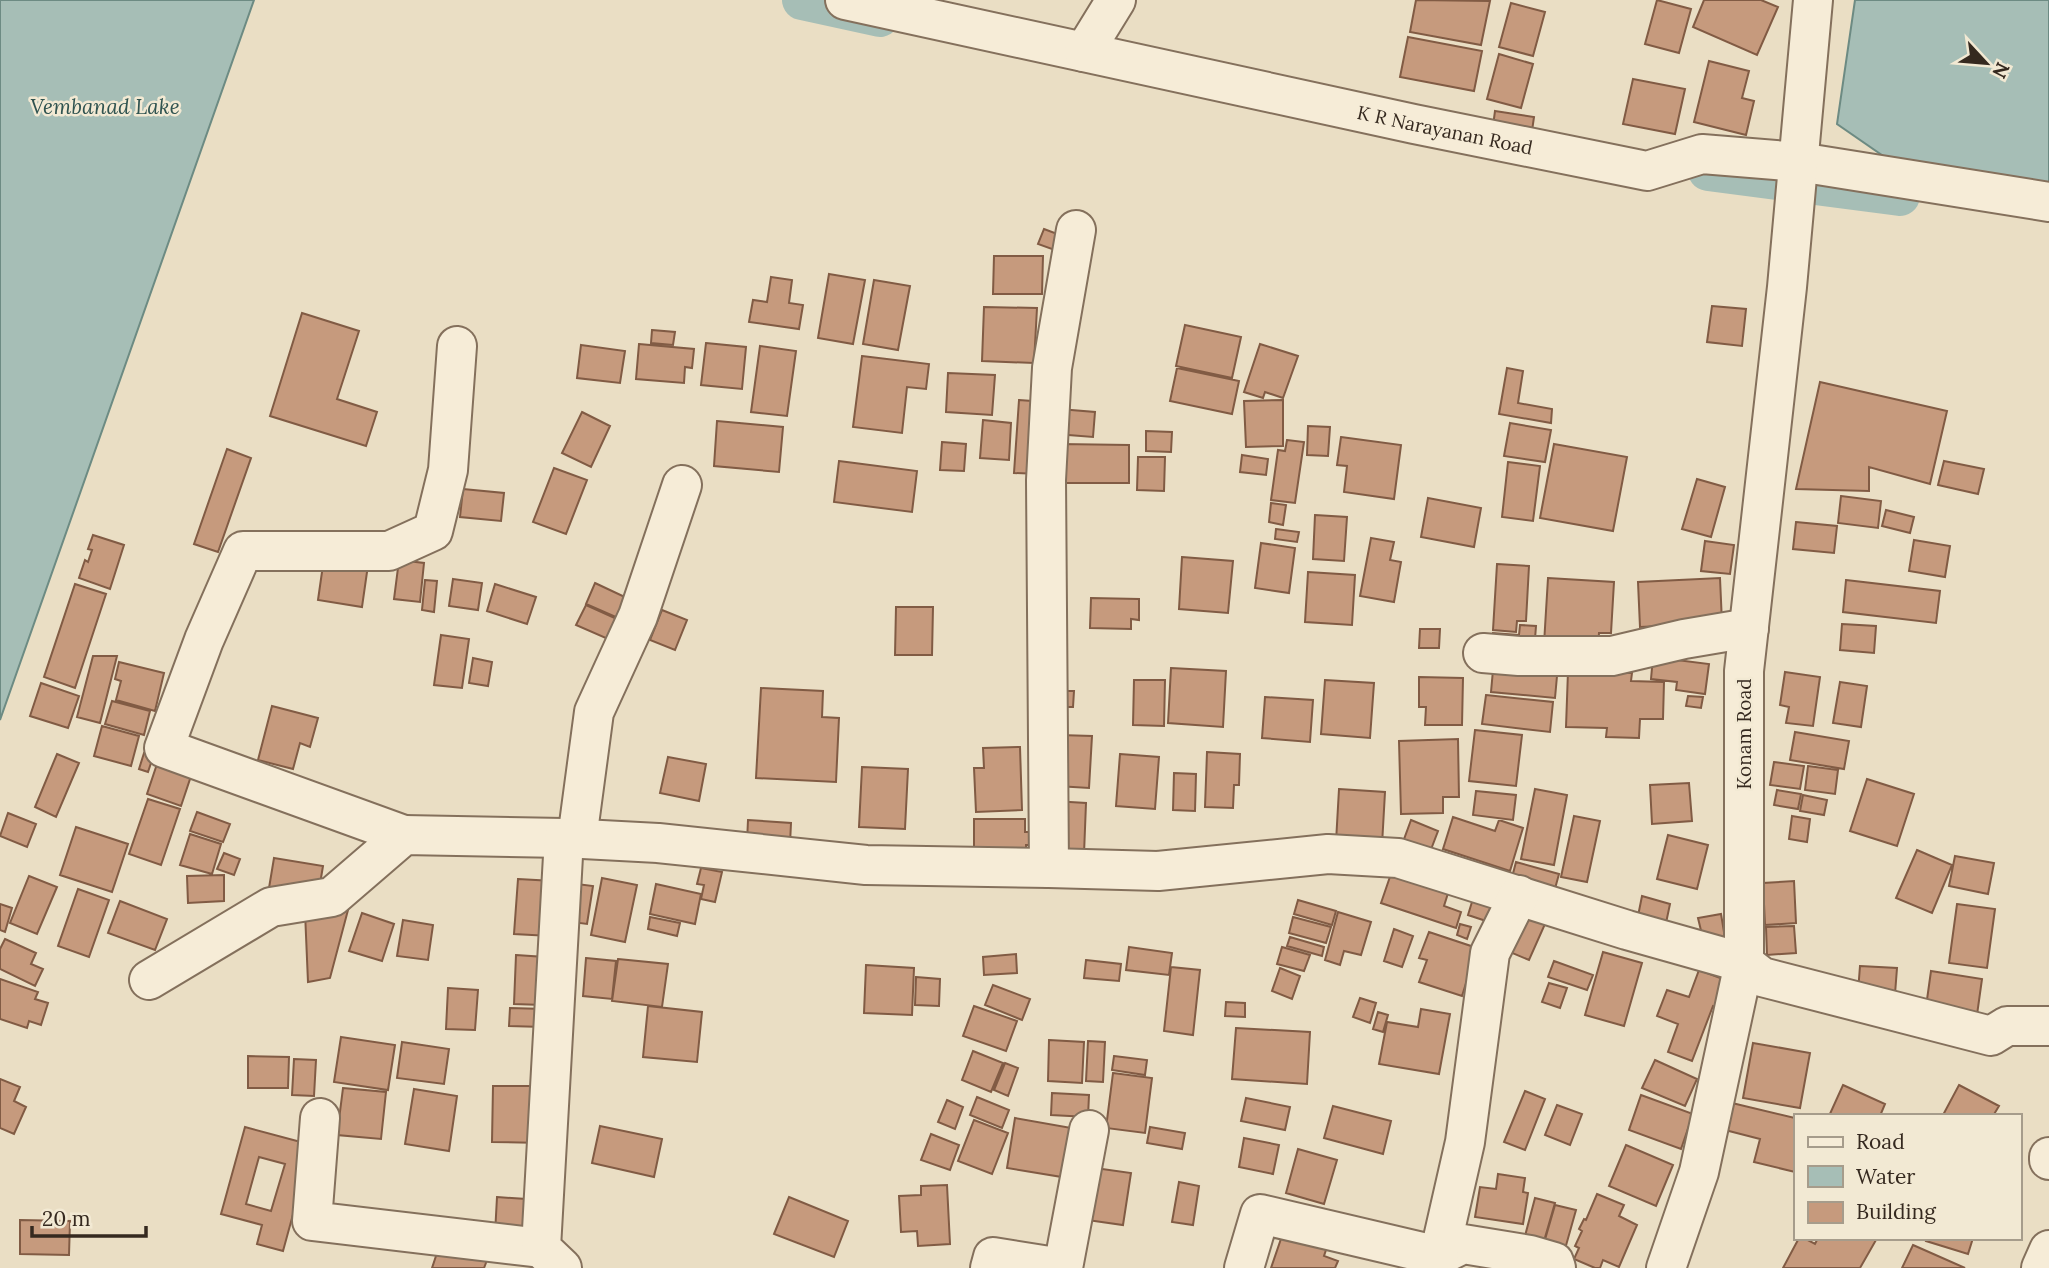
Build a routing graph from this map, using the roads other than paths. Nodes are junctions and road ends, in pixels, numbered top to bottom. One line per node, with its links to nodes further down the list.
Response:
1 (845, 0): 4 (street, K R Narayanan Road)
2 (1116, 0): 4 (street)
3 (1813, 0): 5 (street, Konam Road)
4 (1084, 52): 5 (street, K R Narayanan Road)
5 (1798, 173): 6 (street, K R Narayanan Road); 10 (street, Konam Road)
6 (2049, 202)
7 (1076, 230): 14 (street)
8 (457, 346): 12 (street)
9 (682, 485): 13 (street)
10 (1749, 628): 11 (street); 16 (street, Konam Road)
11 (1483, 653)
12 (404, 835): 13 (street); 17 (street)
13 (570, 839): 14 (street); 23 (street)
14 (1049, 868): 15 (street)
15 (1519, 895): 16 (street); 22 (street)
16 (1744, 963): 18 (street); 28 (street, Konam Road)
17 (149, 980)
18 (2049, 1026)
19 (320, 1118): 23 (street)
20 (1090, 1130): 25 (street)
21 (2049, 1250): 29 (street)
22 (1439, 1255): 26 (street); 27 (street)
23 (552, 1258)
24 (990, 1268): 25 (street)
25 (1062, 1268)
26 (1244, 1268)
27 (1556, 1268)
28 (1666, 1268)
29 (2041, 1268)

